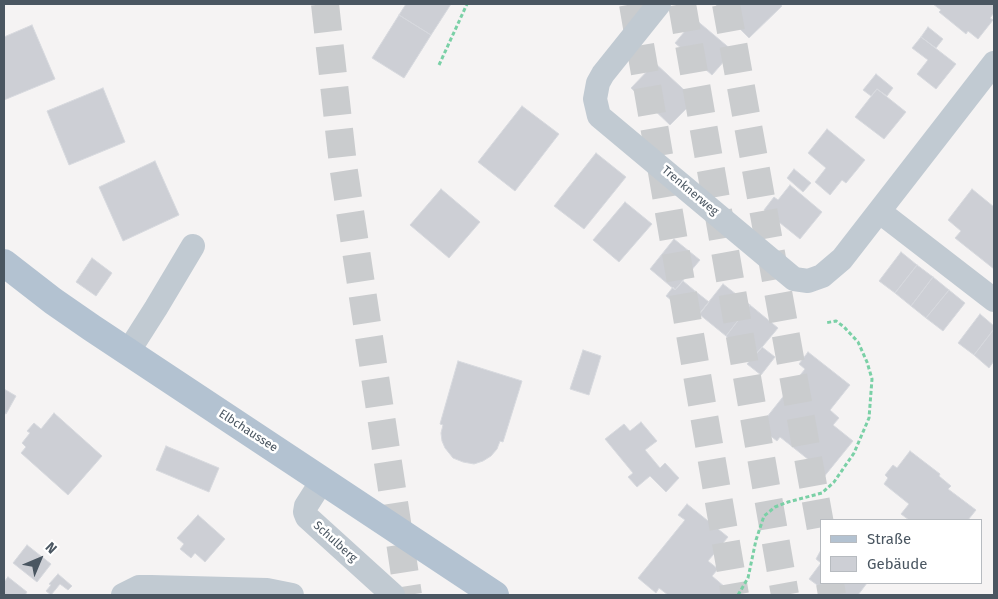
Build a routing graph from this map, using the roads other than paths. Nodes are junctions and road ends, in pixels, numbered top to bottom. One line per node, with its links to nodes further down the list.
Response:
1 (659, 4): 3 (street, Trenknerweg)
2 (994, 64): 3 (street, Trenknerweg)
3 (880, 212): 6 (street)
4 (193, 246): 7 (street)
5 (4, 263): 7 (main road, Elbchaussee)
6 (994, 300)
7 (128, 352): 8 (main road, Elbchaussee)
8 (322, 481): 11 (street, Schulberg); 12 (main road, Elbchaussee)
9 (122, 595): 10 (street)
10 (292, 595)
11 (393, 595)
12 (495, 595)

